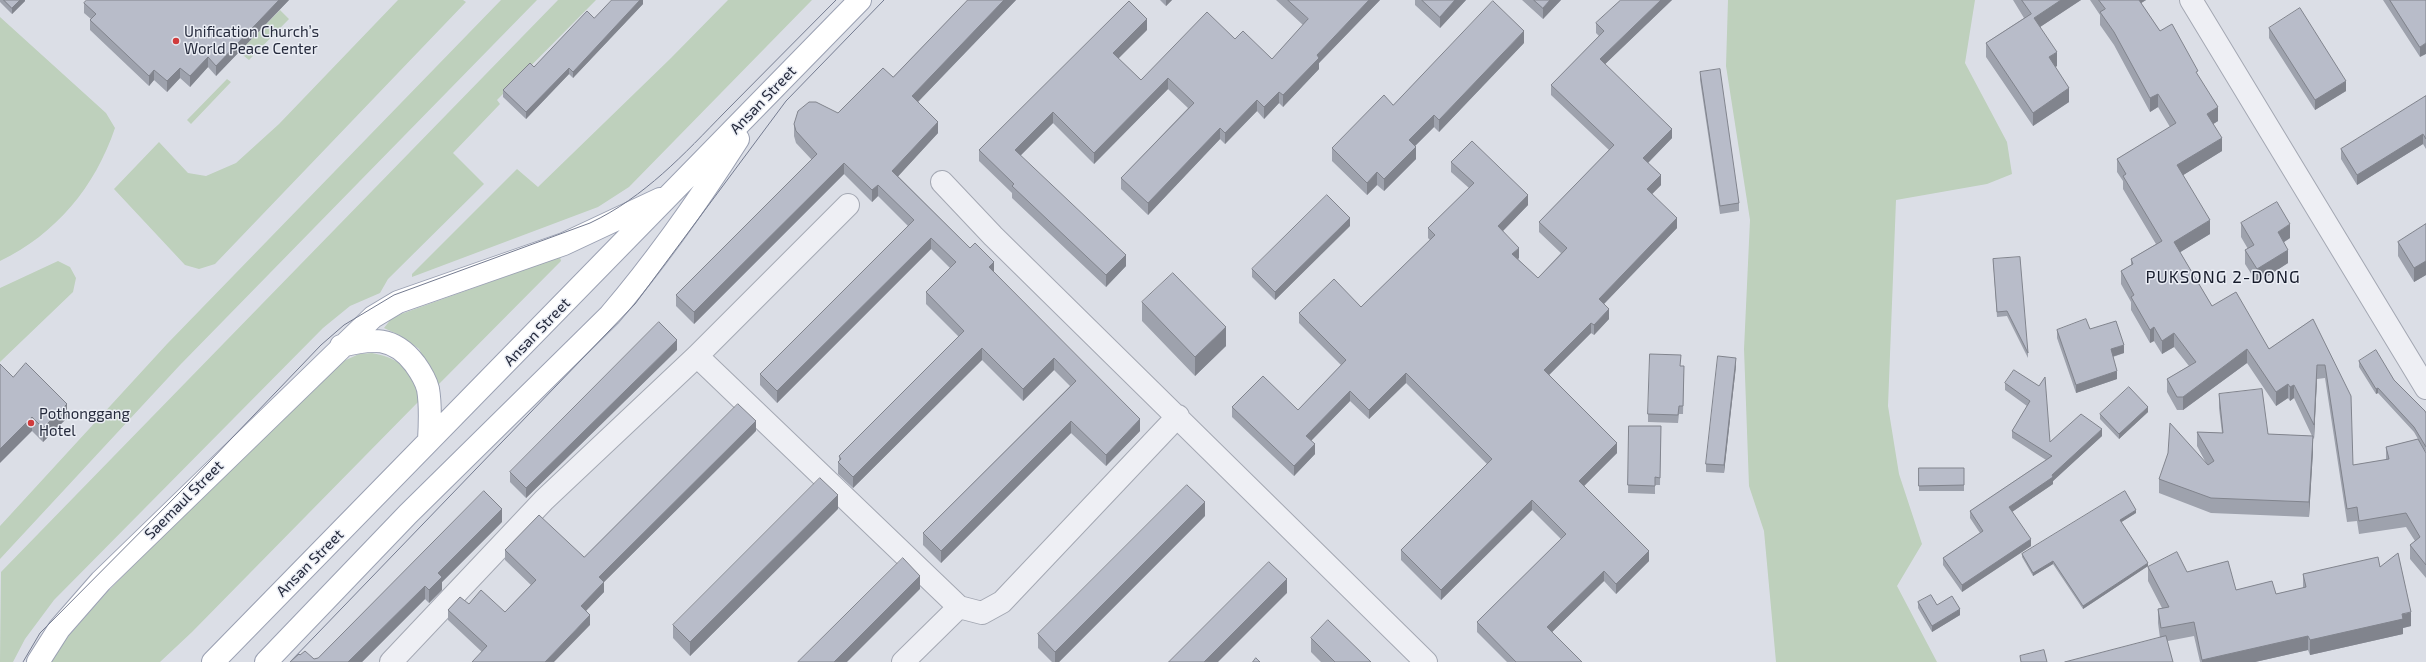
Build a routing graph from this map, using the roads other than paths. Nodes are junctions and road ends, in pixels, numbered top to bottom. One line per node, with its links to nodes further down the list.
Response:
1 (860, 0): 3 (main road, Ansan Street)
2 (2191, 0): 9 (street)
3 (766, 96): 5 (main road, Ansan Street); 15 (main road)
4 (942, 182): 10 (street)
5 (672, 194): 7 (main road, Saemaul Street); 11 (main road, Ansan Street)
6 (848, 205): 8 (street)
7 (340, 347): 11 (main road); 13 (main road, Saemaul Street)
8 (697, 356): 12 (street); 16 (street)
9 (2426, 388)
10 (1178, 416): 12 (street); 18 (street)
11 (430, 441): 14 (main road, Ansan Street)
12 (959, 607): 17 (street)
13 (38, 662)
14 (213, 662)
15 (266, 662)
16 (391, 662)
17 (903, 662)
18 (1426, 662)

